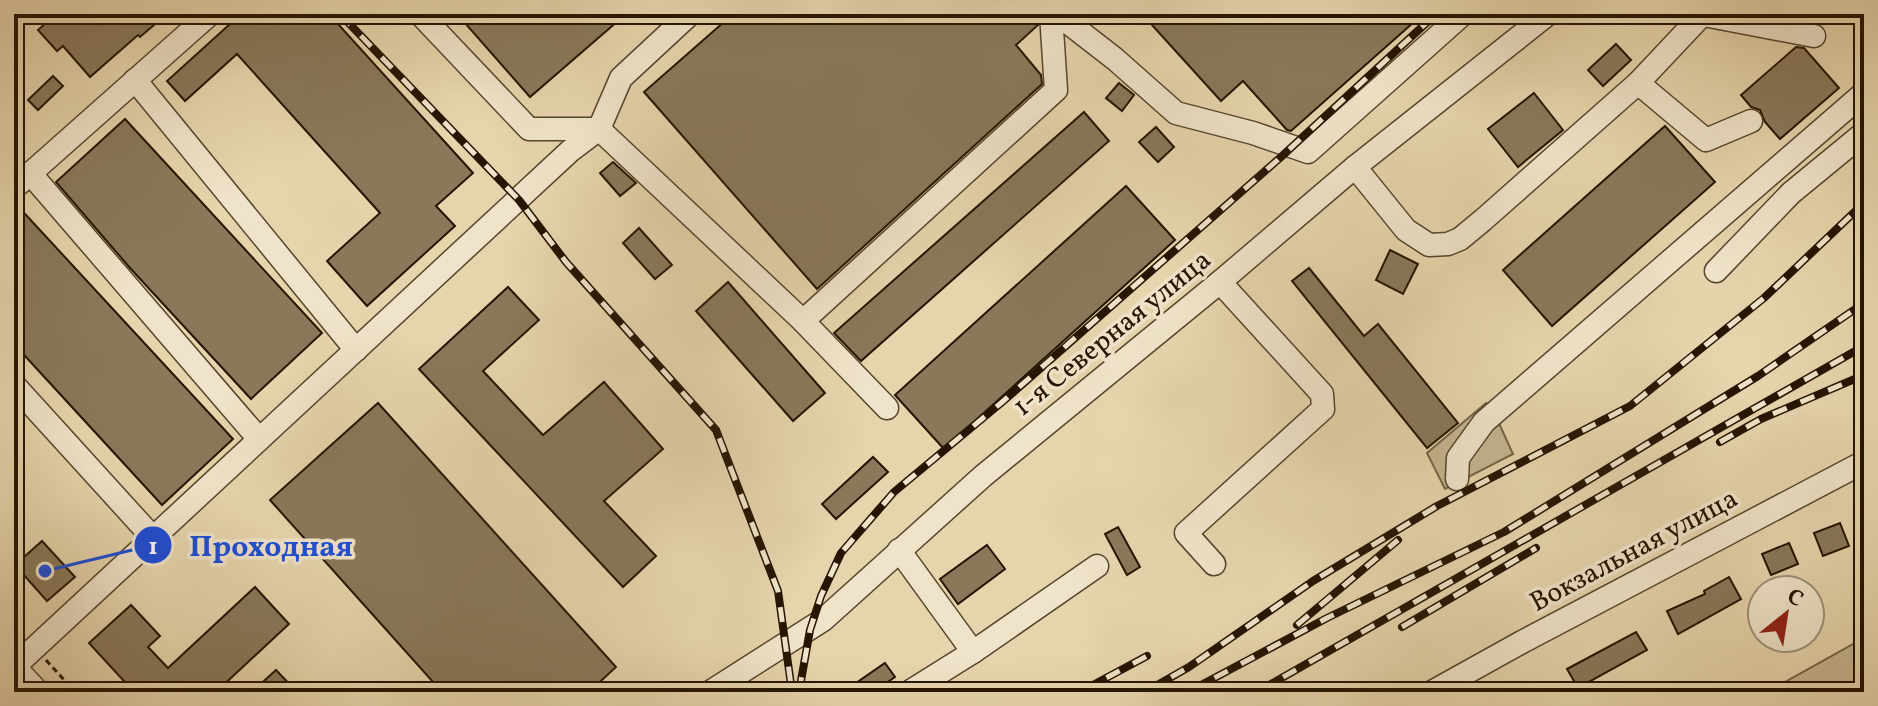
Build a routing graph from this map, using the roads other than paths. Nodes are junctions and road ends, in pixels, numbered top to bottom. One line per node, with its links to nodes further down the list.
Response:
1 (210, 14): 9 (street)
2 (420, 14): 13 (street)
3 (690, 14): 13 (street)
4 (1054, 14): 5 (street); 19 (street)
5 (1463, 14)
6 (1548, 14): 15 (street, 1-я Северная улица)
7 (1704, 14): 8 (street); 10 (street)
8 (1814, 36)
9 (135, 80): 16 (street); 20 (street)
10 (1638, 83): 12 (street); 15 (street)
11 (1864, 93): 25 (street)
12 (1751, 121)
13 (599, 129): 19 (street); 20 (street)
14 (1864, 133): 17 (street)
15 (1355, 167): 18 (street, 1-я Северная улица)
16 (22, 181): 23 (street)
17 (1716, 271)
18 (1220, 282): 27 (street, 1-я Северная улица); 28 (street)
19 (803, 321): 22 (street)
20 (356, 350): 23 (street)
21 (14, 385): 26 (street)
22 (887, 408)
23 (259, 439): 26 (street)
24 (1864, 462): 35 (street, Вокзальная улица)
25 (1457, 479)
26 (154, 539): 31 (street)
27 (899, 550): 30 (street); 33 (street, 1-я Северная улица)
28 (1214, 564)
29 (1097, 566): 30 (street)
30 (973, 652): 34 (street)
31 (14, 667): 32 (street)
32 (38, 692)
33 (710, 692)
34 (909, 692)
35 (1432, 692)

